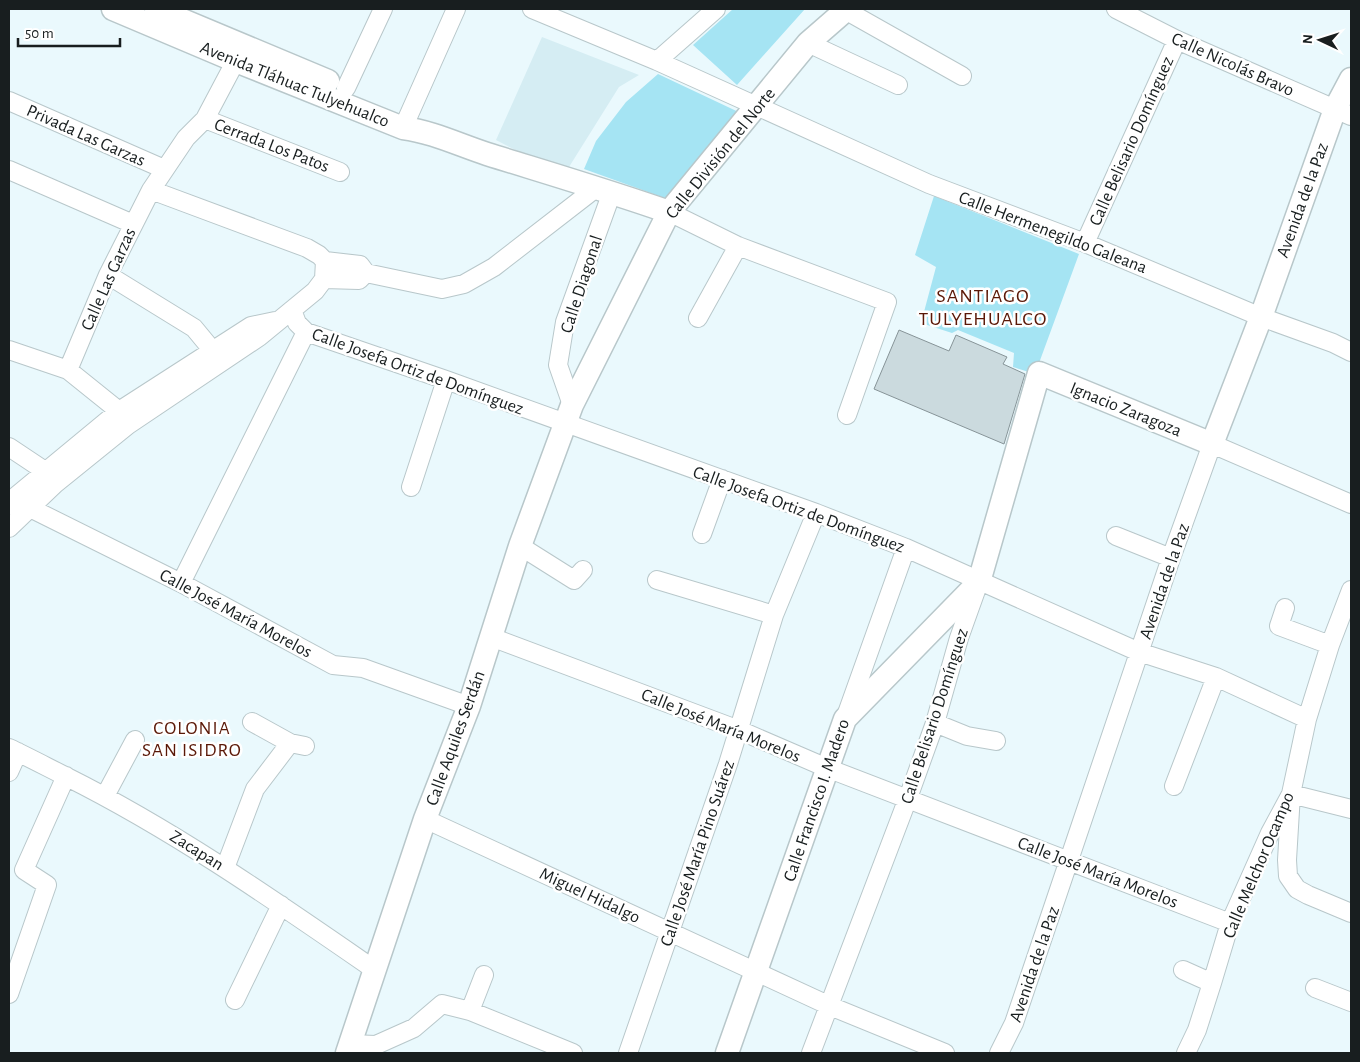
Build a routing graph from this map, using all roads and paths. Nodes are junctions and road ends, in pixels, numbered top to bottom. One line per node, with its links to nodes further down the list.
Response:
1 (114, 9): 11 (main road, Avenida Tláhuac Tulyehualco)
2 (156, 9): 11 (main road, Avenida Tláhuac Tulyehualco)
3 (383, 9): 16 (street)
4 (456, 9): 21 (street)
5 (532, 9): 12 (street, Calle Hermenegildo Galeana)
6 (716, 9): 12 (street)
7 (1116, 9): 9 (street, Calle Nicolás Bravo)
8 (846, 10): 10 (main road, Calle División del Norte); 13 (street)
9 (1176, 40): 19 (street, Calle Nicolás Bravo); 29 (street, Calle Belisario Domínguez)
10 (808, 43): 15 (street); 18 (main road, Calle División del Norte)
11 (240, 53): 16 (main road, Avenida Tláhuac Tulyehualco); 20 (street, Calle Las Garzas); 21 (main road, Avenida Tláhuac Tulyehualco)
12 (657, 61): 18 (street, Calle Hermenegildo Galeana)
13 (962, 76)
14 (1351, 79): 19 (main road, Avenida de la Paz)
15 (898, 85)
16 (346, 88): 21 (main road, Avenida Tláhuac Tulyehualco)
17 (9, 101): 22 (street, Privada Las Garzas)
18 (757, 106): 27 (main road, Calle División del Norte); 29 (street, Calle Hermenegildo Galeana)
19 (1343, 113): 34 (main road, Avenida de la Paz)
20 (205, 119): 22 (street, Calle Las Garzas); 24 (street, Cerrada Los Patos)
21 (412, 125): 26 (main road, Avenida Tláhuac Tulyehualco)
22 (164, 169): 25 (street, Calle Las Garzas)
23 (9, 170): 28 (street)
24 (340, 172)
25 (151, 190): 28 (street, Calle Las Garzas); 31 (street)
26 (604, 190): 27 (main road, Avenida Tláhuac Tulyehualco); 31 (street); 43 (street, Calle Diagonal)
27 (669, 212): 30 (street); 43 (main road, Calle División del Norte)
28 (132, 224): 32 (street, Calle Las Garzas)
29 (1086, 243): 34 (street, Calle Hermenegildo Galeana)
30 (738, 246): 35 (street); 44 (street)
31 (324, 270): 33 (street)
32 (108, 275): 38 (street); 40 (street, Calle Las Garzas)
33 (285, 315): 36 (street, Calle Josefa Ortiz de Domínguez); 38 (street); 45 (street)
34 (1260, 317): 39 (street, Calle Hermenegildo Galeana); 46 (main road, Avenida de la Paz)
35 (698, 318)
36 (306, 332): 42 (street, Calle Josefa Ortiz de Domínguez); 64 (street)
37 (9, 350): 40 (street)
38 (213, 351): 45 (street)
39 (1351, 352)
40 (68, 370): 45 (street)
41 (1040, 373): 46 (main road, Ignacio Zaragoza); 63 (main road, Calle Belisario Domínguez)
42 (446, 380): 43 (street, Calle Josefa Ortiz de Domínguez); 50 (street)
43 (569, 414): 49 (street, Calle Josefa Ortiz de Domínguez); 58 (main road, Calle Aquiles Serdán)
44 (847, 415)
45 (123, 418): 48 (street); 53 (street)
46 (1212, 444): 52 (street); 60 (street, Avenida de la Paz)
47 (9, 447): 48 (street)
48 (45, 471): 51 (street)
49 (722, 480): 54 (street, Calle Josefa Ortiz de Domínguez); 56 (street)
50 (411, 487)
51 (9, 503): 53 (street, Calle José María Morelos)
52 (1351, 504)
53 (30, 508): 55 (street); 64 (street, Calle José María Morelos)
54 (816, 513): 59 (street, Calle Josefa Ortiz de Domínguez); 67 (street, Calle José María Pino Suárez)
55 (9, 528)
56 (702, 534)
57 (1116, 536): 60 (street)
58 (520, 546): 61 (street); 68 (main road, Calle Aquiles Serdán)
59 (906, 548): 63 (street, Calle Josefa Ortiz de Domínguez); 73 (street, Calle Francisco I. Madero)
60 (1171, 558): 70 (street, Avenida de la Paz)
61 (583, 570)
62 (657, 580): 67 (street)
63 (979, 582): 70 (street, Calle Josefa Ortiz de Domínguez); 73 (main road); 76 (street, Calle Belisario Domínguez)
64 (181, 583): 72 (street, Calle José María Morelos)
65 (1351, 590): 69 (street, Calle Melchor Ocampo)
66 (1284, 608): 69 (street)
67 (774, 616): 77 (street, Calle José María Pino Suárez)
68 (491, 637): 72 (main road, Calle Aquiles Serdán); 77 (street, Calle José María Morelos)
69 (1330, 645): 74 (street, Calle Melchor Ocampo)
70 (1139, 652): 71 (street, Calle Josefa Ortiz de Domínguez); 90 (street, Avenida de la Paz)
71 (1216, 677): 74 (street, Calle Josefa Ortiz de Domínguez); 84 (street)
72 (469, 706): 89 (main road, Calle Aquiles Serdán)
73 (844, 719): 81 (main road, Calle Francisco I. Madero)
74 (1307, 719): 85 (street, Calle Melchor Ocampo)
75 (252, 722): 91 (street)
76 (935, 723): 79 (street); 87 (street, Calle Belisario Domínguez)
77 (739, 730): 81 (street, Calle José María Morelos); 95 (street, Calle José María Pino Suárez)
78 (135, 740): 86 (street)
79 (996, 741)
80 (13, 750): 82 (street); 83 (street, Zacapan)
81 (827, 768): 87 (street, Calle José María Morelos); 98 (main road, Calle Francisco I. Madero)
82 (9, 772)
83 (66, 776): 86 (street, Zacapan); 102 (street)
84 (1174, 786)
85 (1291, 794): 88 (street); 93 (street); 94 (street, Calle Melchor Ocampo)
86 (105, 796): 91 (street, Zacapan)
87 (908, 798): 90 (street, Calle José María Morelos); 105 (street, Calle Belisario Domínguez)
88 (1351, 809)
89 (425, 819): 95 (street, Miguel Hidalgo); 96 (main road, Calle Aquiles Serdán)
90 (1070, 862): 94 (street, Calle José María Morelos); 114 (street, Avenida de la Paz)
91 (225, 868): 92 (street, Zacapan)
92 (281, 905): 96 (street, Zacapan); 103 (street)
93 (1351, 913)
94 (1230, 923): 100 (street, Calle Melchor Ocampo)
95 (670, 932): 98 (street, Miguel Hidalgo); 110 (street, Calle José María Pino Suárez)
96 (375, 970): 107 (main road, Calle Aquiles Serdán)
97 (1183, 970): 100 (street)
98 (755, 971): 105 (street, Miguel Hidalgo); 111 (main road, Calle Francisco I. Madero)
99 (484, 975): 106 (street)
100 (1212, 983): 115 (street, Calle Melchor Ocampo)
101 (1315, 988): 104 (street)
102 (9, 994)
103 (235, 1000)
104 (1351, 1002)
105 (830, 1006): 108 (street, Miguel Hidalgo); 112 (street, Calle Belisario Domínguez)
106 (470, 1011): 107 (street); 109 (street)
107 (348, 1048)
108 (915, 1048): 113 (street, Miguel Hidalgo)
109 (573, 1053)
110 (628, 1053)
111 (728, 1053)
112 (811, 1053)
113 (945, 1053)
114 (998, 1053)
115 (1186, 1053)

